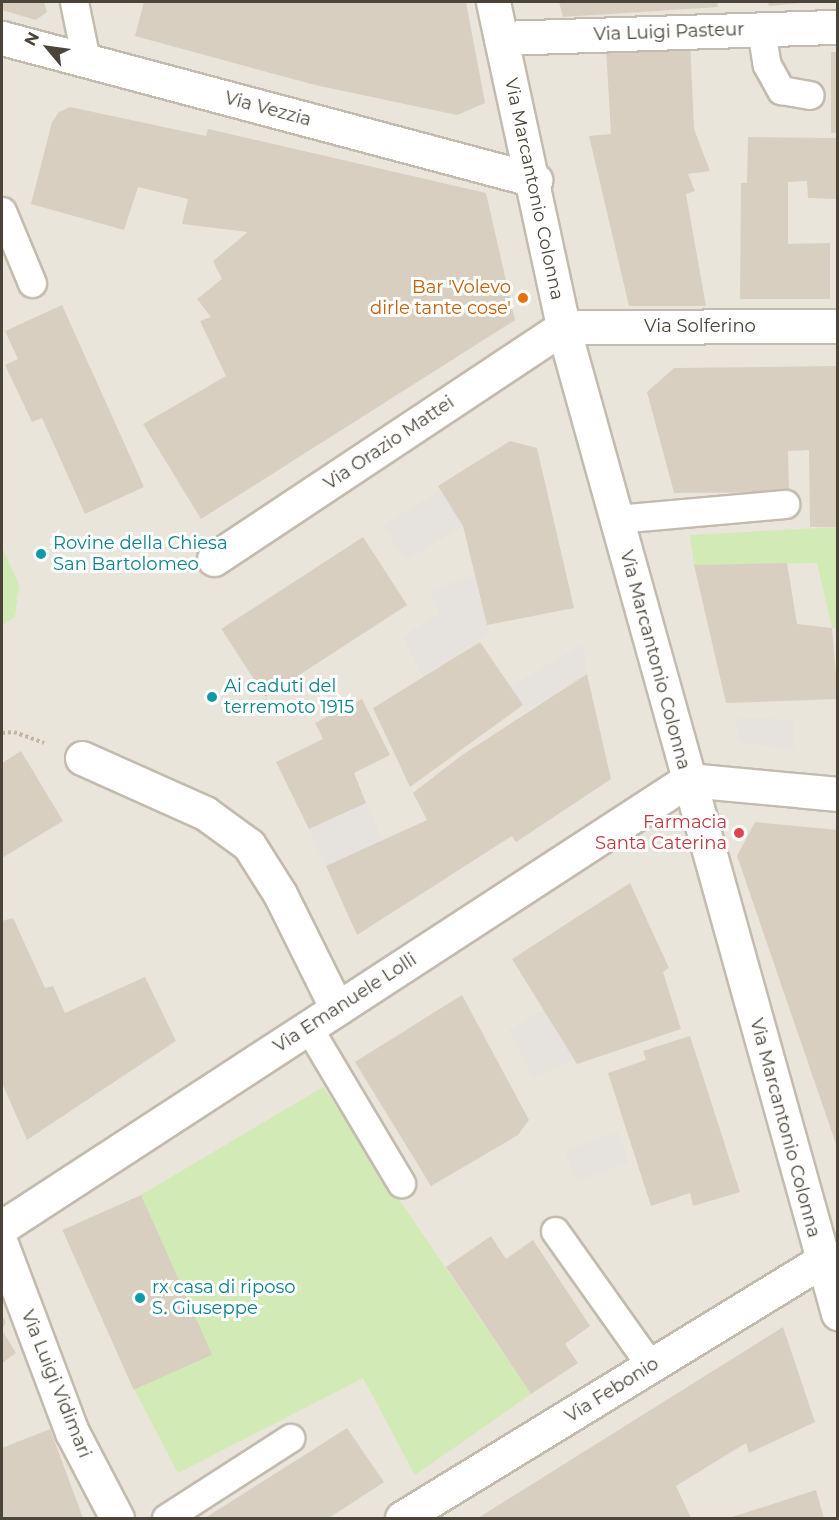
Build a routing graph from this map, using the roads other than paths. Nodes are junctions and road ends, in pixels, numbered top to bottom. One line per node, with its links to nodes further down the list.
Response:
1 (74, 2): 7 (lane)
2 (493, 2): 6 (street, Via Marcantonio Colonna)
3 (837, 27): 4 (street, Via Luigi Pasteur)
4 (761, 29): 6 (street, Via Luigi Pasteur); 8 (lane)
5 (2, 38): 7 (street, Via Vezzia)
6 (501, 38): 9 (street, Via Marcantonio Colonna)
7 (86, 60): 9 (street, Via Vezzia)
8 (810, 95)
9 (535, 180): 13 (street, Via Marcantonio Colonna)
10 (2, 211): 11 (lane)
11 (32, 283)
12 (837, 326): 13 (street, Via Solferino)
13 (563, 327): 15 (street, Via Marcantonio Colonna); 16 (street, Via Orazio Mattei)
14 (785, 504): 15 (lane)
15 (616, 519): 18 (street, Via Marcantonio Colonna)
16 (214, 559)
17 (82, 758): 20 (street)
18 (688, 780): 19 (street); 20 (street, Via Emanuele Lolli); 26 (street, Via Marcantonio Colonna)
19 (837, 794)
20 (336, 1009): 21 (street, Via Emanuele Lolli)
21 (308, 1027): 22 (lane); 23 (street, Via Emanuele Lolli)
22 (401, 1183)
23 (2, 1227)
24 (555, 1231): 28 (lane)
25 (2, 1246): 30 (street, Via Luigi Vidimari)
26 (822, 1261): 27 (street, Via Marcantonio Colonna); 28 (street, Via Febonio)
27 (837, 1313)
28 (651, 1366): 32 (street, Via Febonio)
29 (290, 1438): 31 (lane)
30 (117, 1518)
31 (166, 1518)
32 (402, 1518)

